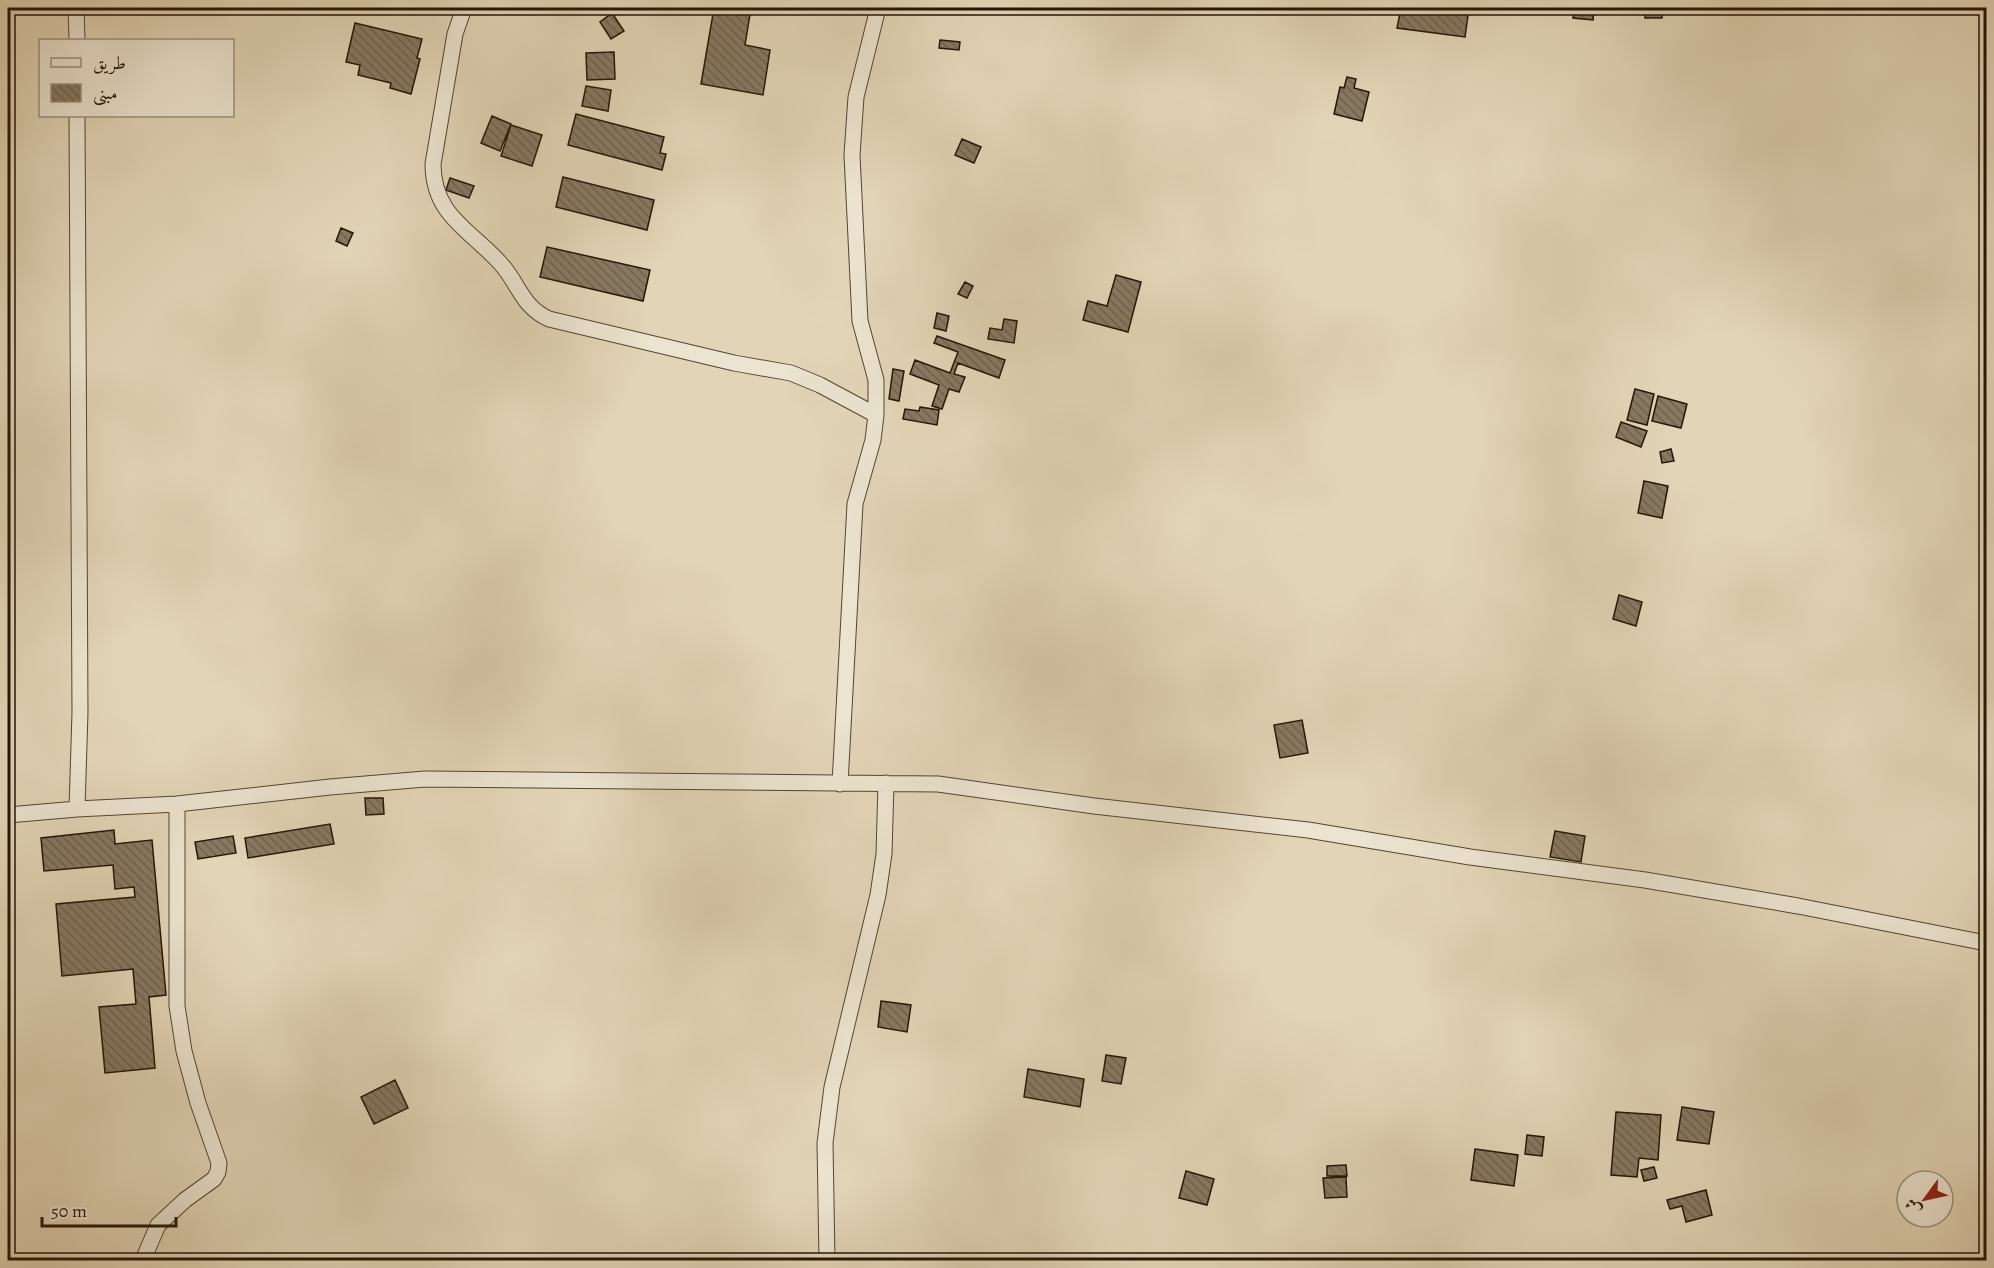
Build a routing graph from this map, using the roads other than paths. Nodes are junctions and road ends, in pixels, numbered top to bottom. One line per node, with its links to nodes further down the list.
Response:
1 (76, 8): 4 (street)
2 (464, 8): 6 (street)
3 (878, 8): 6 (street)
4 (76, 39)
5 (77, 117): 10 (street)
6 (876, 415): 8 (street)
7 (886, 783): 8 (street); 12 (street); 14 (street)
8 (840, 784): 9 (street)
9 (177, 804): 10 (street); 13 (street)
10 (78, 809): 11 (street)
11 (8, 815)
12 (1986, 943)
13 (143, 1260)
14 (827, 1260)

